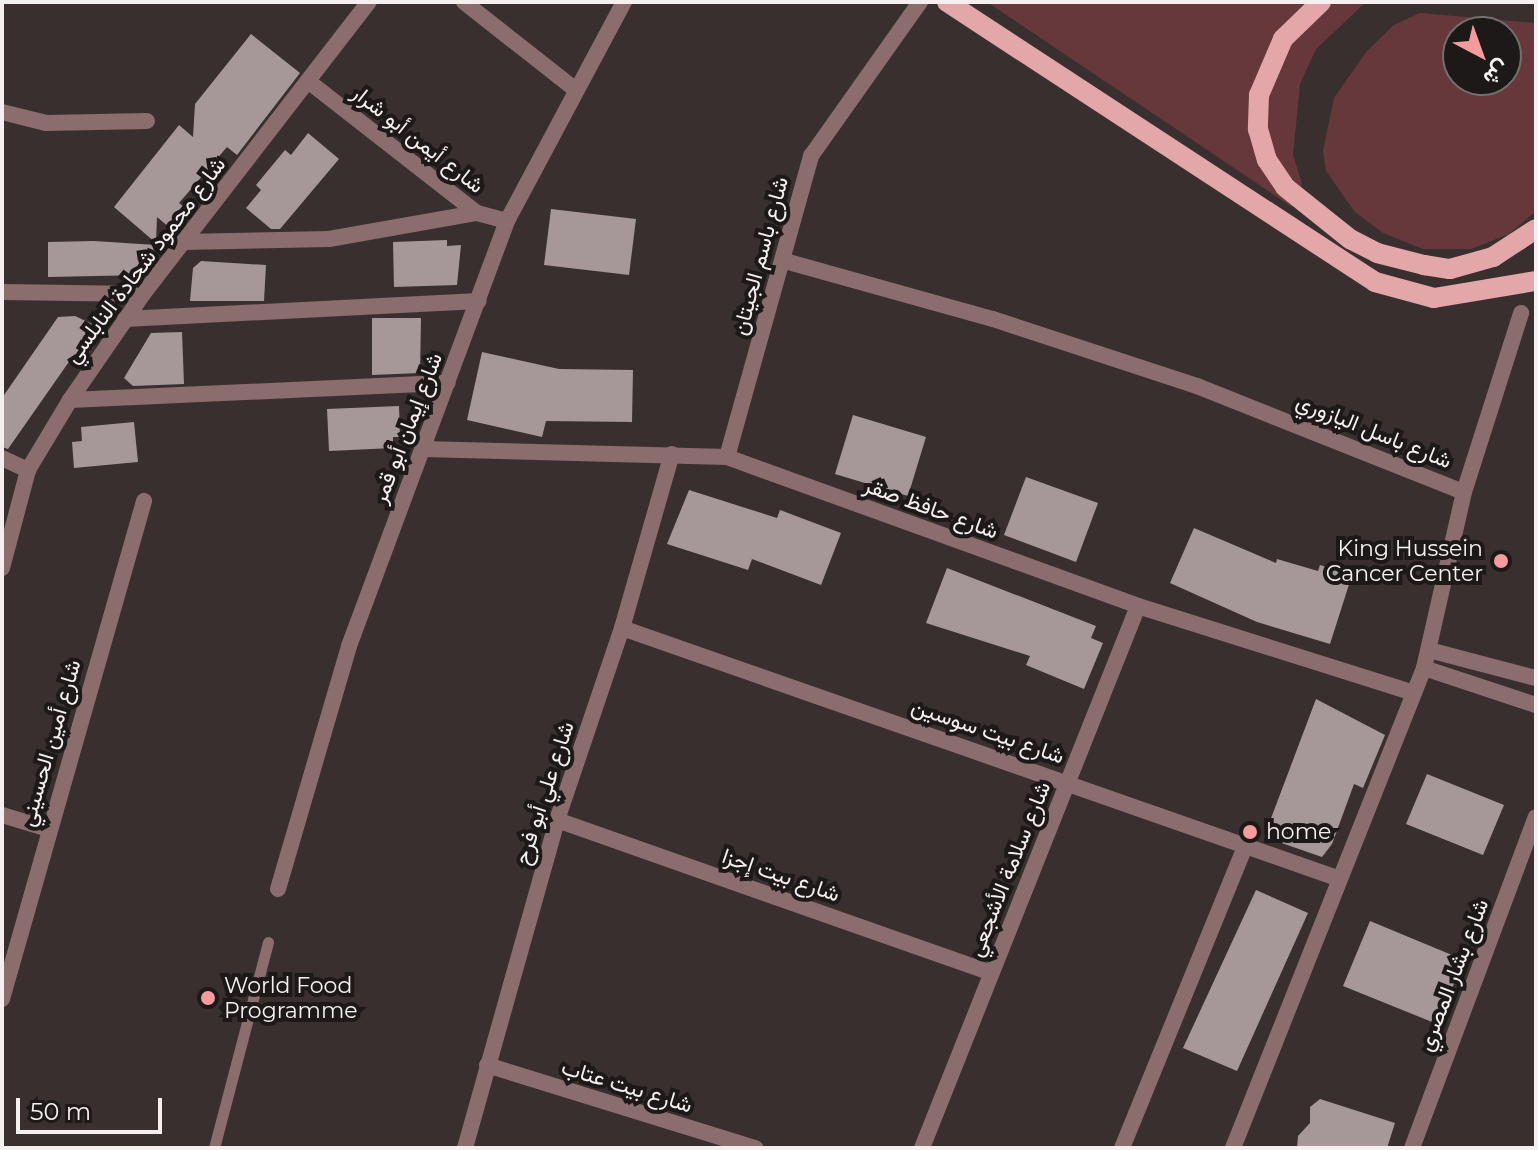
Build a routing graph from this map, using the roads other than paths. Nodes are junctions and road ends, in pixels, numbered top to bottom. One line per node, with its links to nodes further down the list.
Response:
1 (369, 2): 7 (street, شارع محمود شحادة النابلسي)
2 (464, 2): 8 (street)
3 (624, 2): 8 (street, شارع إيمان أبو قمر)
4 (920, 2): 15 (street, شارع باسم الجيتان)
5 (947, 2): 16 (main road)
6 (1321, 2): 13 (main road)
7 (308, 81): 11 (street, شارع أيمن أبو شرار); 14 (street, شارع محمود شحادة النابلسي)
8 (576, 90): 12 (street, شارع إيمان أبو قمر)
9 (2, 112): 10 (street)
10 (147, 121)
11 (477, 213): 12 (street, شارع أيمن أبو شرار); 14 (street)
12 (507, 221): 19 (street, شارع إيمان أبو قمر)
13 (1536, 229)
14 (183, 242): 18 (street, شارع محمود شحادة النابلسي)
15 (785, 261): 26 (street, شارع باسم الجيتان); 29 (street, شارع باسل اليازوري)
16 (1536, 281)
17 (2, 292): 18 (street)
18 (143, 294): 21 (street, شارع محمود شحادة النابلسي)
19 (479, 301): 21 (street); 22 (street, شارع إيمان أبو قمر)
20 (1521, 313): 29 (street)
21 (125, 319): 23 (street, شارع محمود شحادة النابلسي)
22 (448, 383): 23 (street); 24 (street, شارع إيمان أبو قمر)
23 (70, 400): 28 (street, شارع محمود شحادة النابلسي)
24 (422, 449): 25 (street, شارع حافظ صقر); 46 (street, شارع إيمان أبو قمر)
25 (672, 454): 26 (street, شارع حافظ صقر); 33 (street, شارع علي أبو فرح)
26 (727, 457): 32 (street, شارع حافظ صقر)
27 (2, 458): 28 (street)
28 (28, 470): 31 (street, شارع محمود شحادة النابلسي)
29 (1464, 492): 34 (street, شارع باسل اليازوري)
30 (144, 501): 43 (street, شارع أمين الحسيني)
31 (2, 568)
32 (1138, 606): 37 (street, شارع حافظ صقر); 39 (street, شارع سلامة الأشجعي)
33 (622, 628): 39 (street, شارع بيت سوسين); 42 (street, شارع علي أبو فرح)
34 (1429, 650): 35 (street, شارع باسل اليازوري); 36 (street)
35 (1424, 668): 37 (street, شارع باسل اليازوري); 38 (street)
36 (1536, 678)
37 (1411, 692): 45 (street, شارع باسل اليازوري)
38 (1536, 705)
39 (1067, 782): 44 (street, شارع بيت سوسين); 48 (street, شارع سلامة الأشجعي)
40 (2, 815): 43 (street)
41 (1536, 817): 57 (street, شارع بشار المصري)
42 (557, 820): 48 (street, شارع بيت إجزا); 50 (street, شارع علي أبو فرح)
43 (48, 829): 49 (street, شارع أمين الحسيني)
44 (1245, 846): 45 (street, شارع بيت سوسين); 55 (street)
45 (1337, 878): 56 (street, شارع باسل اليازوري)
46 (278, 889)
47 (268, 942): 51 (lane)
48 (991, 973): 54 (street, شارع سلامة الأشجعي)
49 (2, 999)
50 (487, 1065): 52 (street, شارع علي أبو فرح); 53 (street, شارع بيت عتاب)
51 (214, 1148)
52 (465, 1148)
53 (755, 1148)
54 (922, 1148)
55 (1122, 1148)
56 (1233, 1148)
57 (1412, 1148)

